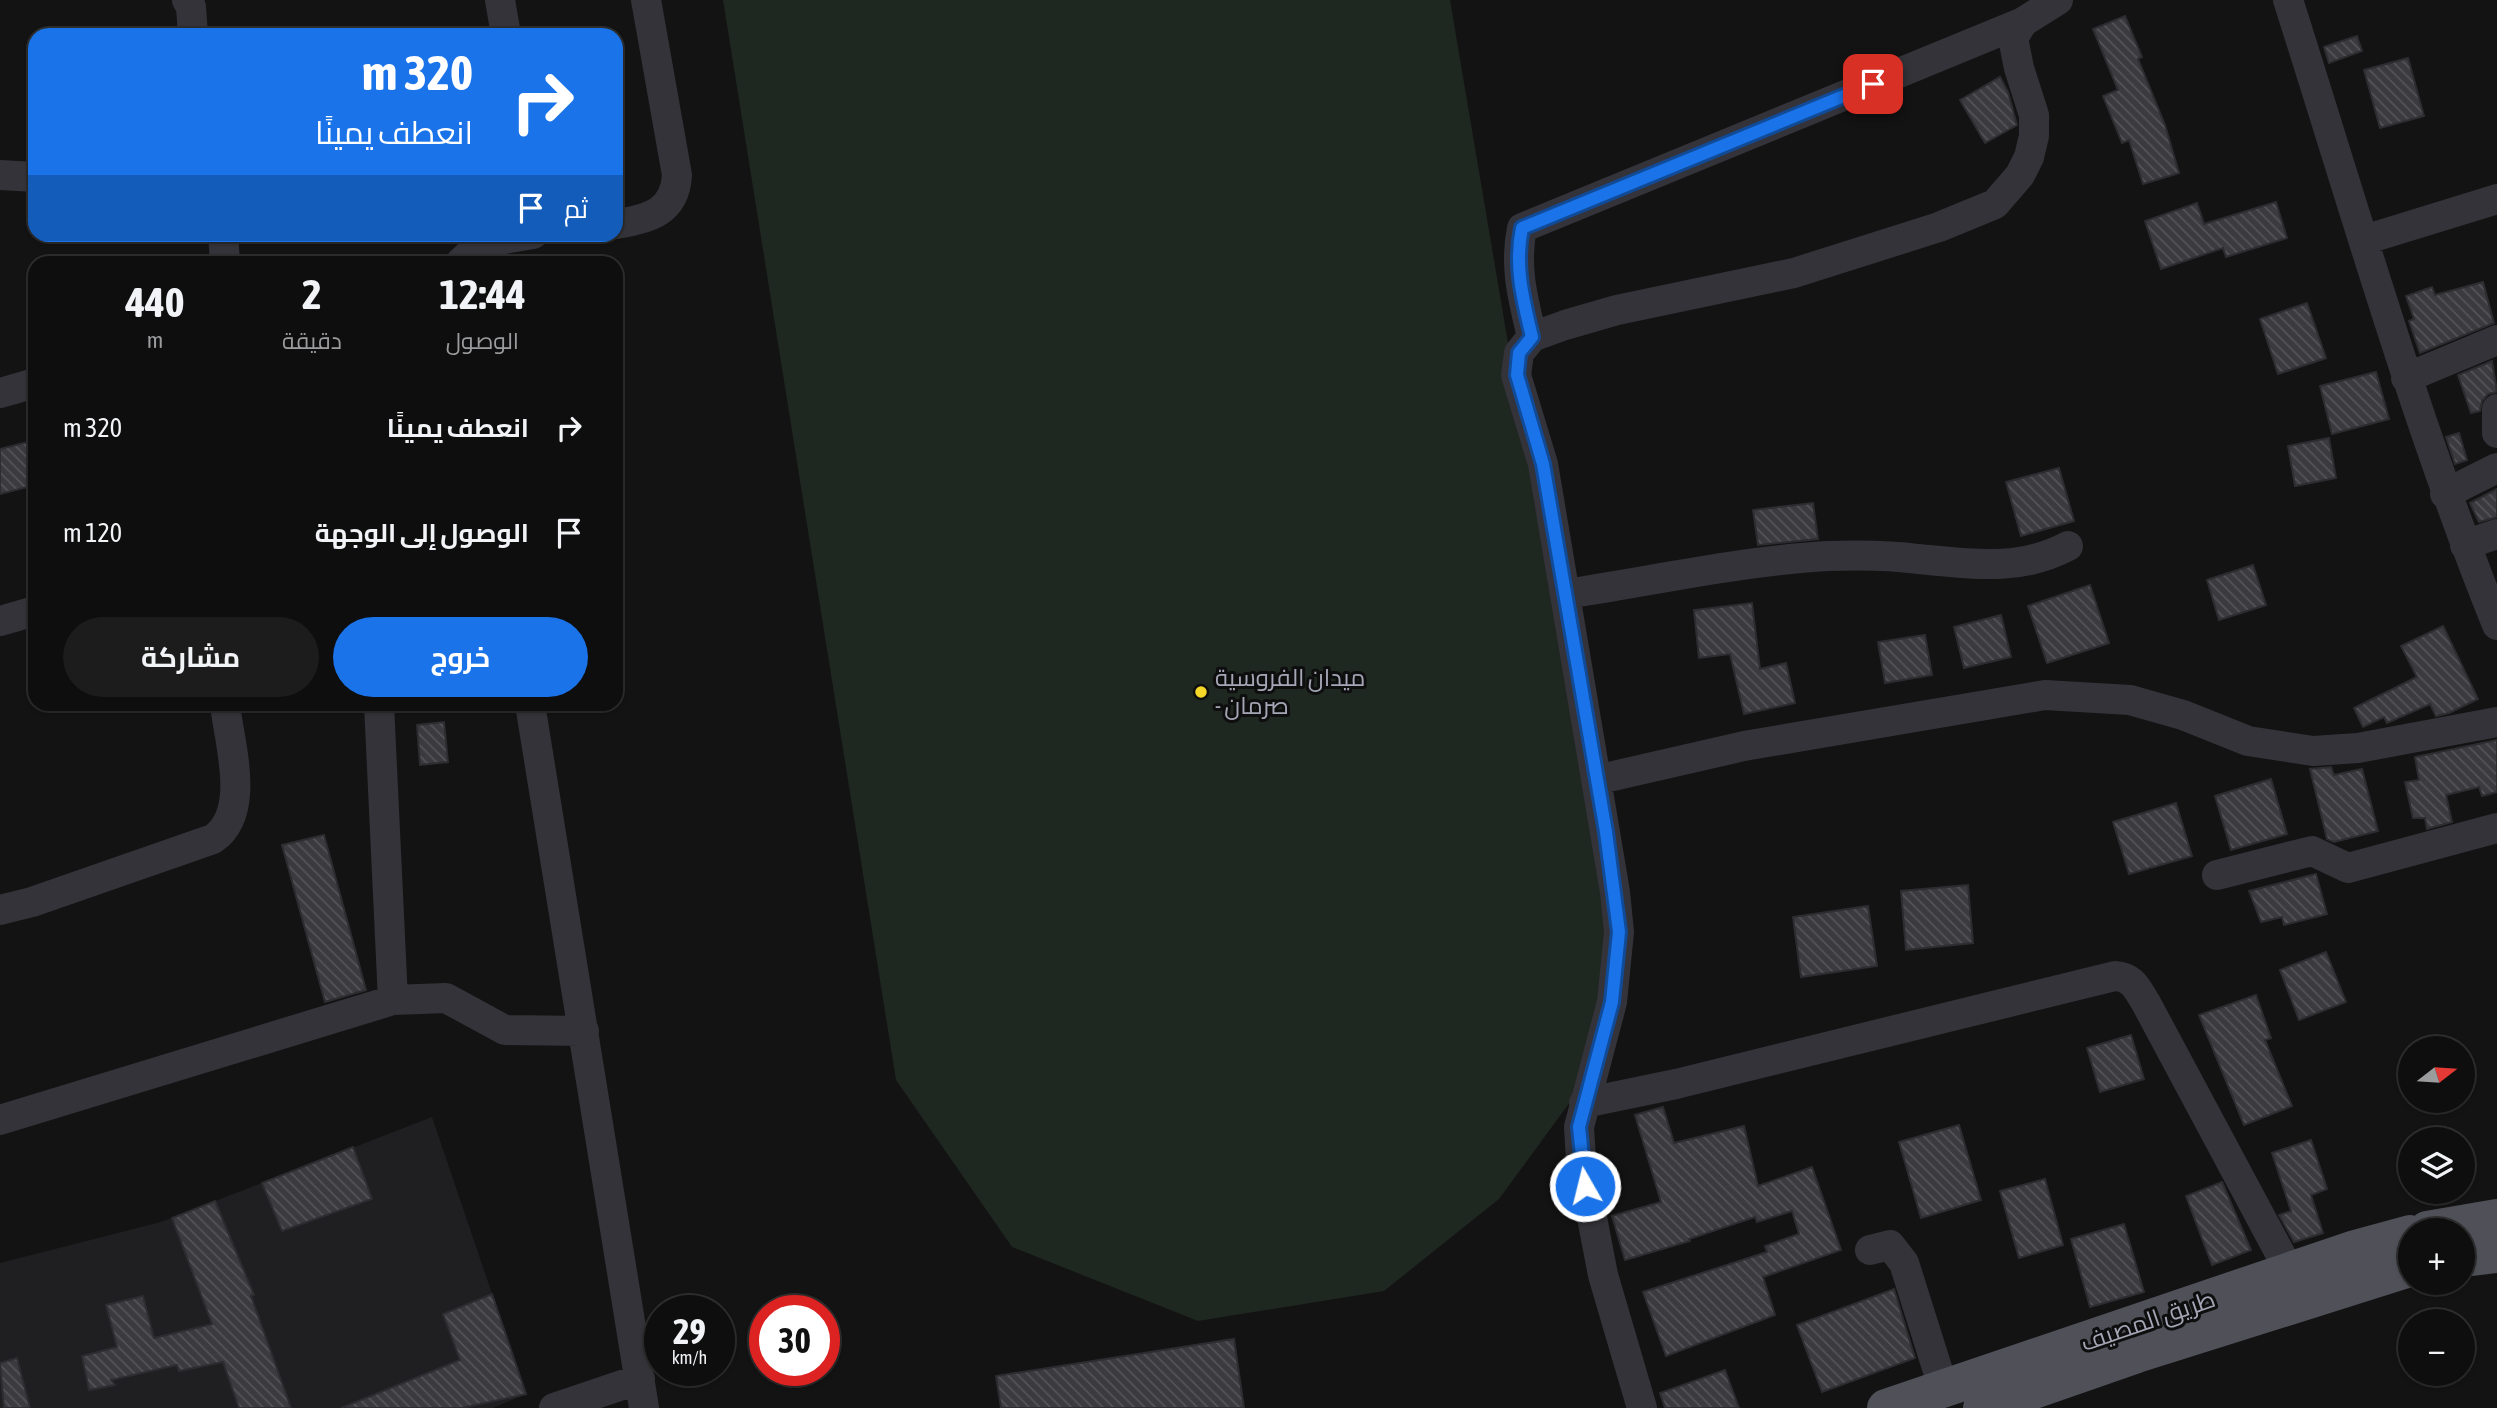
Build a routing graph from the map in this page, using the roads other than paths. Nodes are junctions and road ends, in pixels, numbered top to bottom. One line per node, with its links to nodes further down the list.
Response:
1 (187, 0): 7 (street)
2 (500, 0): 8 (street)
3 (646, 0): 12 (street)
4 (2058, 0): 6 (street)
5 (2288, 0): 13 (street)
6 (2023, 22): 16 (street); 16 (street)
7 (192, 28)
8 (505, 28)
9 (0, 176): 10 (street)
10 (28, 177)
11 (2497, 199): 13 (street)
12 (623, 223)
13 (2364, 240): 18 (street)
14 (487, 242): 15 (street)
15 (467, 256)
16 (1532, 337): 28 (street)
17 (2497, 340): 18 (street)
18 (2406, 378): 24 (street)
19 (28, 385): 20 (street)
20 (0, 393)
21 (2497, 409): 22 (street)
22 (2497, 433)
23 (2497, 468): 24 (street)
24 (2445, 494): 26 (street)
25 (2497, 534): 26 (street)
26 (2465, 545): 31 (street)
27 (2068, 546): 28 (street)
28 (1565, 594): 36 (street)
29 (28, 613): 30 (street)
30 (0, 621)
31 (2497, 625)
32 (226, 711): 39 (street)
33 (379, 711): 40 (street)
34 (531, 711): 41 (street)
35 (2497, 722): 36 (street)
36 (1596, 780): 42 (street)
37 (2497, 828): 38 (street)
38 (2217, 875)
39 (0, 910)
40 (393, 1000): 41 (street); 43 (street)
41 (584, 1031): 53 (street)
42 (1584, 1103): 50 (street); 55 (street)
43 (0, 1120)
44 (2497, 1218): 45 (main road)
45 (2475, 1222)
46 (2398, 1237): 50 (main road, طريق المصيف)
47 (1870, 1251): 52 (street)
48 (2497, 1254): 49 (main road)
49 (2475, 1257)
50 (2290, 1272): 52 (main road, طريق المصيف)
51 (2398, 1272): 57 (main road, طريق المصيف)
52 (1944, 1390): 56 (main road, طريق المصيف)
53 (642, 1394): 54 (street)
54 (554, 1408)
55 (1642, 1408)
56 (1886, 1408)
57 (1982, 1408)

